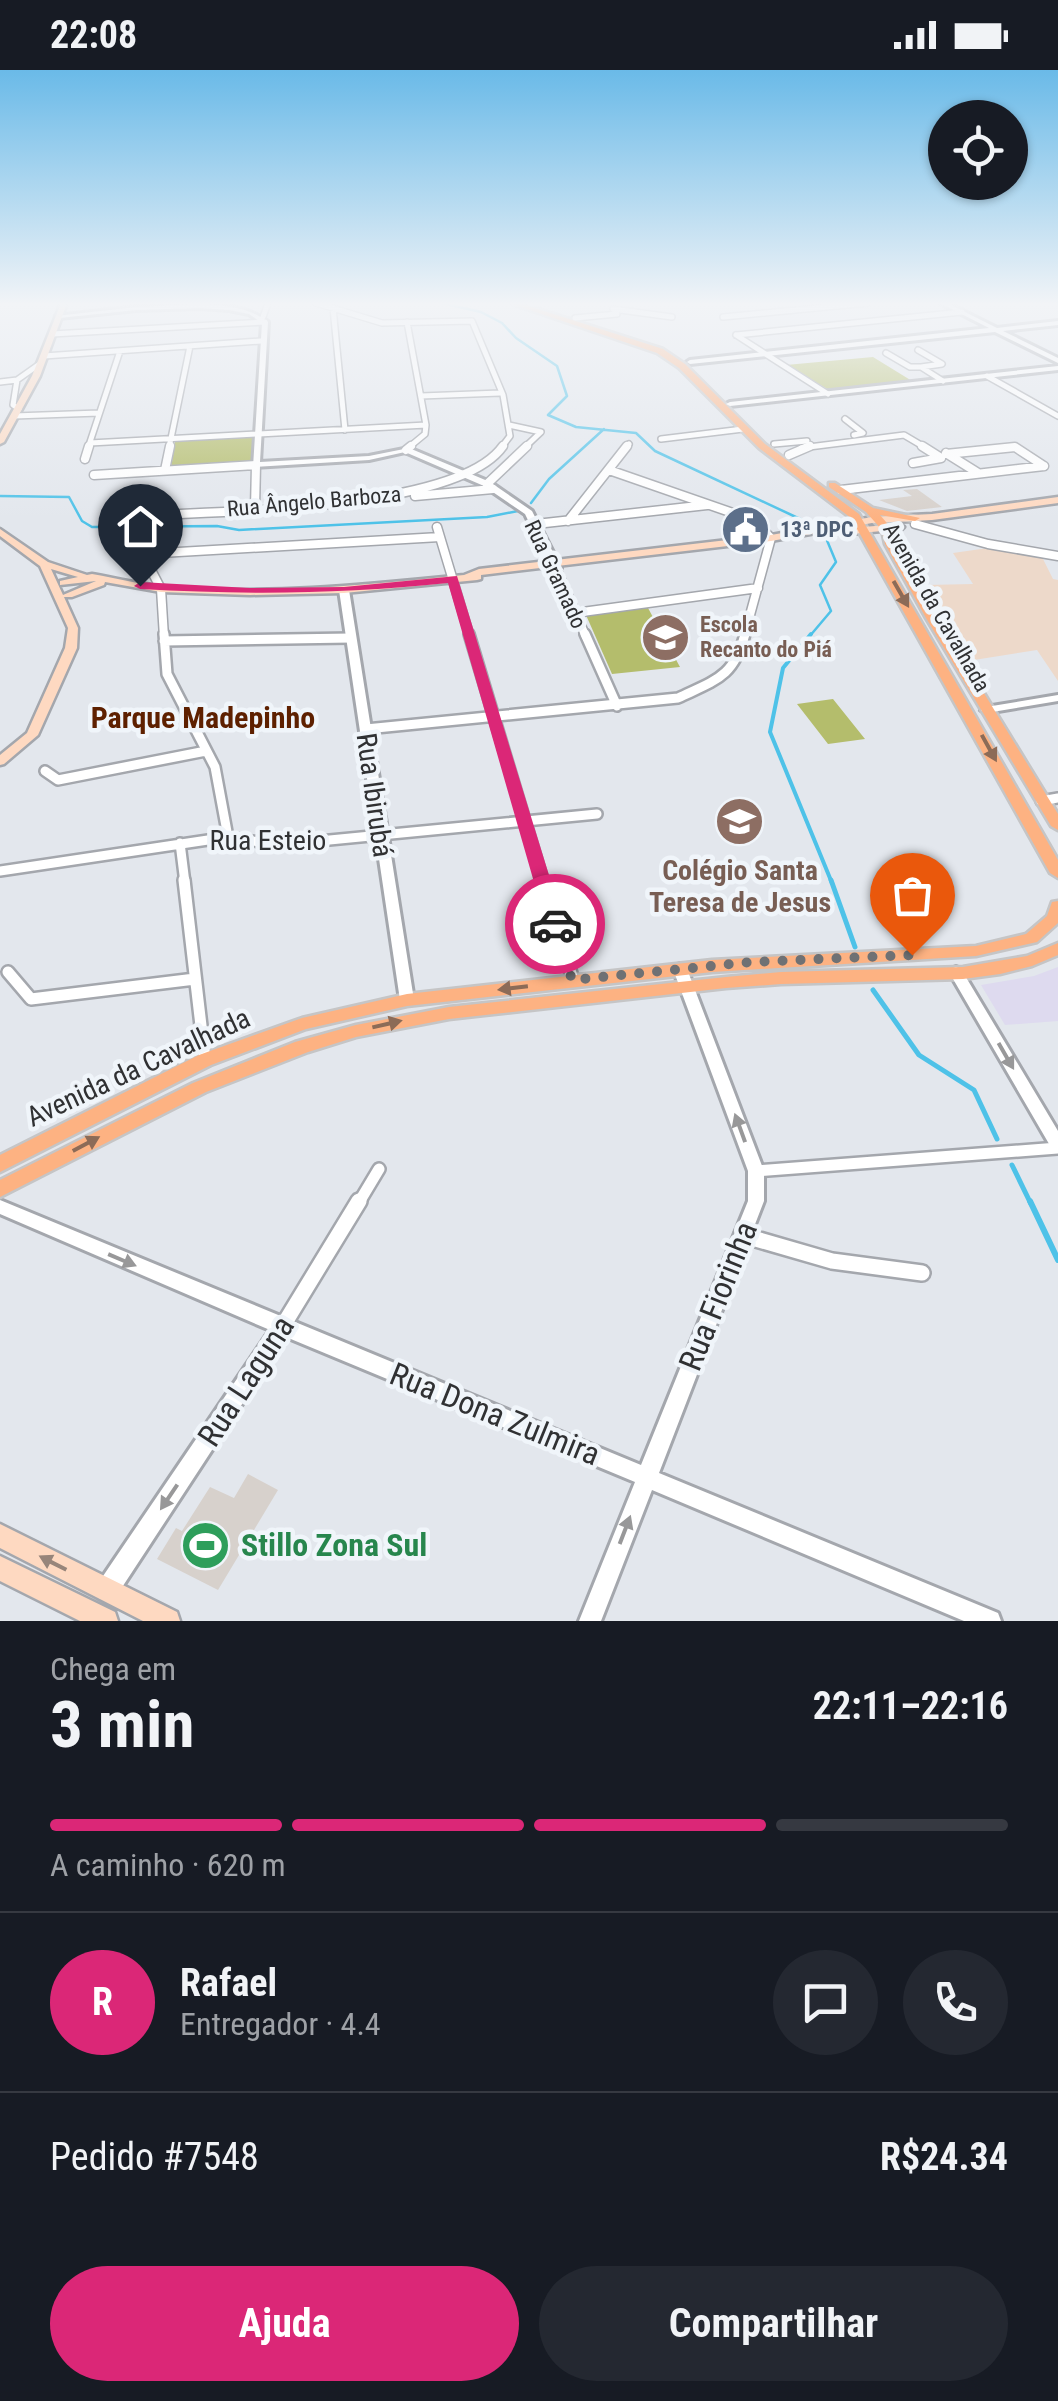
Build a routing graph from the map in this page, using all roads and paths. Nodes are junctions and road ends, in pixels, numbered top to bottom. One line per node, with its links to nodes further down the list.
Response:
1 (23, 375): 15 (street)
2 (33, 375): 24 (main road)
3 (112, 375): 22 (street)
4 (183, 375): 32 (street)
5 (260, 375): 30 (street)
6 (340, 375): 29 (street)
7 (417, 375): 20 (street)
8 (493, 375): 18 (street)
9 (691, 375): 28 (main road, Avenida da Cavalhada)
10 (703, 375): 21 (main road, Avenida da Cavalhada)
11 (797, 375): 19 (street)
12 (935, 375): 16 (street)
13 (992, 375): 14 (street)
14 (988, 376): 16 (street); 23 (street)
15 (17, 380): 17 (street); 24 (street)
16 (944, 381): 19 (street)
17 (0, 382)
18 (500, 393): 20 (street); 27 (street)
19 (828, 394): 21 (street)
20 (421, 396): 26 (street)
21 (730, 404): 37 (main road, Avenida da Cavalhada)
22 (99, 413): 24 (street); 35 (street)
23 (1058, 416)
24 (11, 418): 34 (main road)
25 (845, 420): 37 (street)
26 (426, 425): 29 (street); 39 (street)
27 (509, 425): 48 (street, Rua Ângelo Barboza); 51 (street)
28 (743, 429): 33 (street); 62 (main road, Avenida da Cavalhada)
29 (345, 430): 30 (street)
30 (257, 434): 32 (street); 45 (street)
31 (896, 436): 41 (street); 42 (street); 44 (street)
32 (169, 439): 35 (street); 46 (street)
33 (660, 439)
34 (0, 442)
35 (90, 443): 43 (street)
36 (629, 444): 47 (street)
37 (774, 444): 41 (main road, Avenida da Cavalhada)
38 (934, 446): 40 (street)
39 (406, 450): 45 (street); 48 (street, Rua Gramado)
40 (946, 454): 49 (street); 49 (street)
41 (788, 455): 52 (main road, Avenida da Cavalhada)
42 (925, 456)
43 (84, 459)
44 (912, 463)
45 (256, 465): 46 (street); 56 (street)
46 (165, 470): 50 (street)
47 (609, 470): 55 (street); 59 (street)
48 (464, 474): 51 (street, Rua Gramado); 53 (street, Rua Ângelo Barboza)
49 (979, 474): 52 (street)
50 (94, 475)
51 (490, 487): 53 (street); 61 (street, Rua Gramado)
52 (841, 490): 58 (main road, Avenida da Cavalhada)
53 (388, 498): 56 (street, Rua Ângelo Barboza)
54 (1058, 502): 60 (main road)
55 (712, 504): 59 (street); 64 (street)
56 (255, 508): 57 (street, Rua Ângelo Barboza)
57 (156, 515)
58 (879, 519): 60 (main road); 60 (main road); 62 (main road); 83 (main road, Avenida da Cavalhada)
59 (568, 521): 61 (street)
60 (915, 521): 67 (street)
61 (536, 524): 68 (street, Rua Gramado)
62 (862, 527): 64 (main road); 80 (main road, Avenida da Cavalhada, one-way to 80)
63 (0, 532): 69 (main road)
64 (771, 538): 68 (main road); 74 (street)
65 (137, 543): 66 (street)
66 (144, 554): 71 (street); 73 (street)
67 (1058, 556)
68 (554, 566): 70 (main road); 77 (street, Rua Gramado)
69 (49, 569): 72 (main road); 76 (main road)
70 (468, 577): 71 (main road)
71 (452, 579): 75 (main road); 84 (street)
72 (96, 580): 73 (main road); 76 (main road)
73 (161, 588): 75 (main road); 79 (street)
74 (758, 588): 77 (street); 82 (street)
75 (344, 590): 78 (street, Rua Ibirubá)
76 (64, 595): 87 (main road)
77 (576, 613): 82 (street, Rua Gramado)
78 (351, 638): 79 (street); 85 (street, Rua Ibirubá)
79 (164, 641): 86 (street)
80 (955, 687): 83 (main road); 97 (main road, Avenida da Cavalhada, one-way to 97)
81 (1058, 698): 83 (street)
82 (617, 706): 84 (street)
83 (986, 710): 90 (main road, Avenida da Cavalhada)
84 (492, 718): 85 (street); 92 (street)
85 (366, 728): 95 (street, Rua Ibirubá)
86 (206, 751): 88 (street); 94 (street)
87 (0, 760)
88 (45, 771)
89 (1058, 798): 90 (street)
90 (1041, 800): 93 (main road, Avenida da Cavalhada)
91 (597, 814): 92 (street, Rua Esteio)
92 (524, 822): 95 (street, Rua Esteio); 106 (street)
93 (1058, 826)
94 (228, 836): 95 (street, Rua Esteio); 96 (street, Rua Esteio)
95 (380, 836): 107 (street, Rua Ibirubá)
96 (180, 843): 98 (street, Rua Esteio); 105 (street)
97 (1058, 870)
98 (0, 871)
99 (1058, 906): 100 (main road)
100 (1016, 944): 103 (main road); 104 (main road, Avenida da Cavalhada)
101 (1054, 952): 103 (main road, Avenida da Cavalhada)
102 (8, 972): 105 (street)
103 (956, 972): 104 (main road, Avenida da Cavalhada); 109 (street, one-way to 109)
104 (683, 978): 106 (main road, Avenida da Cavalhada); 112 (street, Rua Fiorinha, one-way to 104); 113 (main road, Avenida da Cavalhada, one-way to 104)
105 (195, 979): 108 (street)
106 (572, 980): 107 (main road, Avenida da Cavalhada, one-way to 107)
107 (407, 1000): 108 (main road, Avenida da Cavalhada)
108 (205, 1060): 110 (main road, Avenida da Cavalhada)
109 (1058, 1147): 112 (street)
110 (0, 1164)
111 (379, 1169): 117 (street, Rua Laguna)
112 (756, 1171): 115 (street, Rua Fiorinha)
113 (0, 1189)
114 (0, 1207): 117 (street, Rua Dona Zulmira, one-way to 117)
115 (742, 1235): 116 (street); 118 (street, Rua Fiorinha)
116 (922, 1273)
117 (282, 1329): 118 (street, Rua Dona Zulmira); 121 (street, Rua Laguna, one-way to 121)
118 (646, 1474): 124 (street, Rua Fiorinha, one-way to 118); 125 (street, Rua Dona Zulmira)
119 (0, 1536): 121 (main road, one-way to 119)
120 (0, 1568): 122 (main road)
121 (106, 1590): 123 (main road)
122 (106, 1621)
123 (168, 1621)
124 (590, 1621)
125 (990, 1621)

